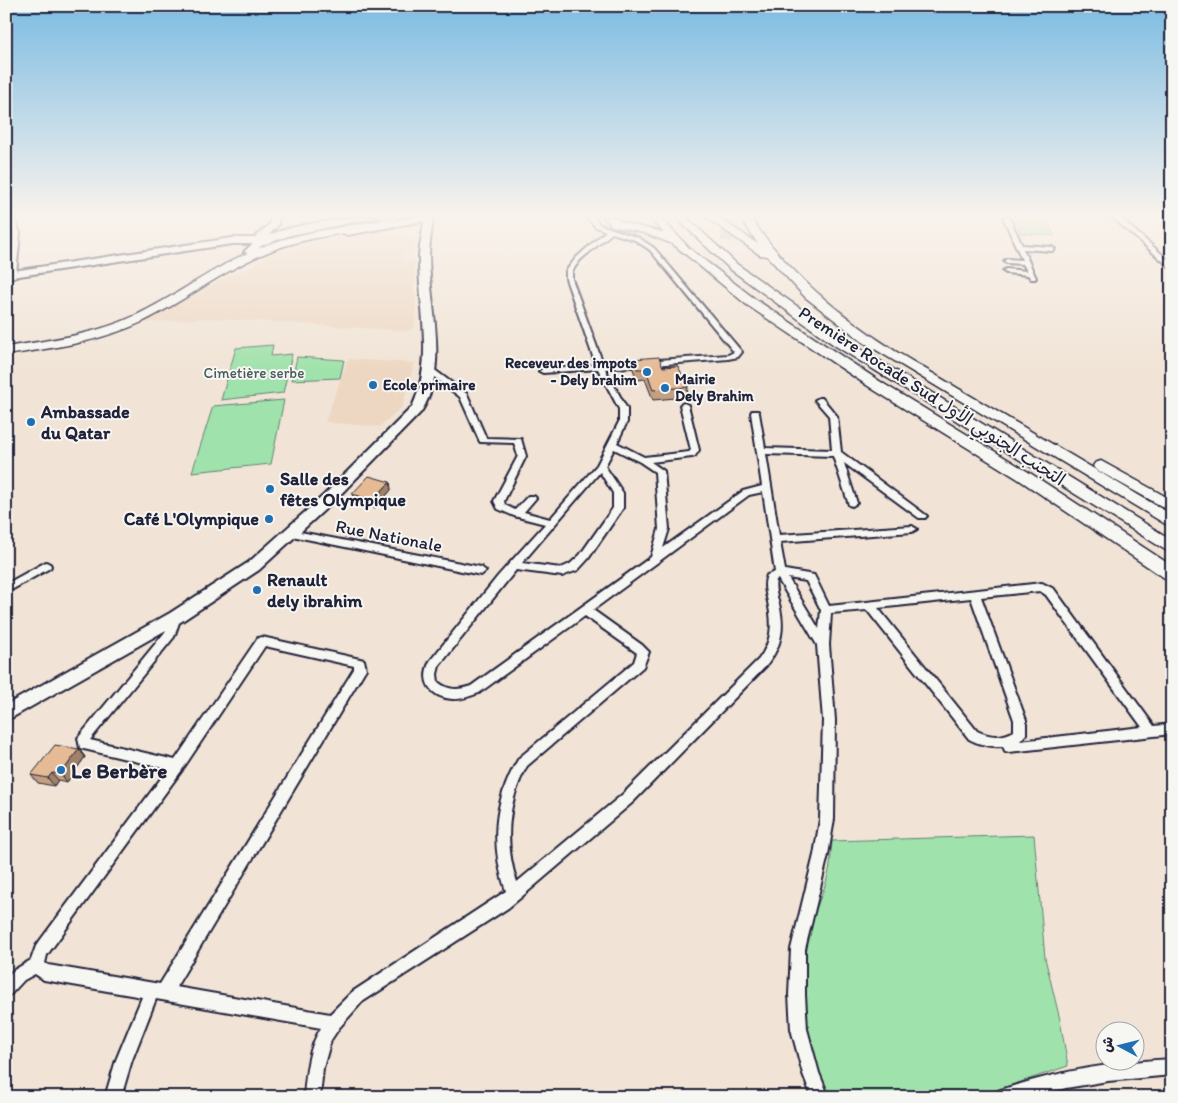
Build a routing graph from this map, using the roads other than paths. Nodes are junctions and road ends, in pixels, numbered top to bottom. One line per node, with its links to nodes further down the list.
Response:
1 (47, 268): 13 (street)
2 (215, 268): 14 (highway)
3 (220, 268): 15 (highway)
4 (421, 268): 17 (main road)
5 (571, 268): 16 (street)
6 (668, 268): 16 (street)
7 (707, 268): 44 (highway, Première Rocade Sud التجنب الجنوبي الأول)
8 (736, 268): 38 (highway, Première Rocade Sud التجنب الجنوبي الأول)
9 (783, 268): 34 (highway)
10 (795, 268): 30 (highway)
11 (1029, 268): 12 (street)
12 (1006, 271)
13 (10, 274)
14 (6, 345)
15 (6, 351)
16 (602, 368): 18 (street); 22 (street)
17 (429, 370): 31 (street); 36 (main road)
18 (543, 371)
19 (820, 400): 24 (street)
20 (684, 405): 25 (street)
21 (755, 414): 23 (street)
22 (612, 444): 25 (street); 26 (street)
23 (761, 452): 24 (street); 27 (street)
24 (837, 453): 29 (street); 32 (street)
25 (644, 460): 39 (street)
26 (601, 466): 33 (street); 41 (street)
27 (766, 488): 37 (street); 39 (street)
28 (531, 498): 31 (street)
29 (852, 503)
30 (1172, 507)
31 (517, 514): 33 (street)
32 (922, 516)
33 (550, 522): 41 (street)
34 (1172, 523)
35 (912, 529): 37 (street)
36 (290, 533): 42 (street, Rue Nationale); 50 (main road)
37 (774, 539): 43 (street)
38 (1172, 548)
39 (654, 560): 48 (street)
40 (46, 566): 45 (street)
41 (516, 566): 48 (street)
42 (481, 571)
43 (781, 573): 49 (street); 51 (street); 57 (street)
44 (1172, 575)
45 (6, 589)
46 (974, 593): 47 (street); 47 (street); 54 (street)
47 (869, 605): 49 (street)
48 (585, 610): 57 (street)
49 (826, 610): 51 (street)
50 (176, 618): 52 (main road); 56 (street)
51 (823, 645): 65 (street)
52 (6, 714)
53 (1172, 729): 54 (street)
54 (1152, 732): 55 (street)
55 (1009, 748)
56 (178, 766): 58 (street); 60 (street)
57 (514, 894): 61 (street)
58 (37, 965): 59 (street); 60 (street)
59 (6, 989)
60 (158, 992): 61 (street); 63 (street)
61 (333, 1022): 64 (street)
62 (1172, 1067): 66 (street)
63 (113, 1097)
64 (312, 1097)
65 (821, 1097)
66 (1004, 1097)

